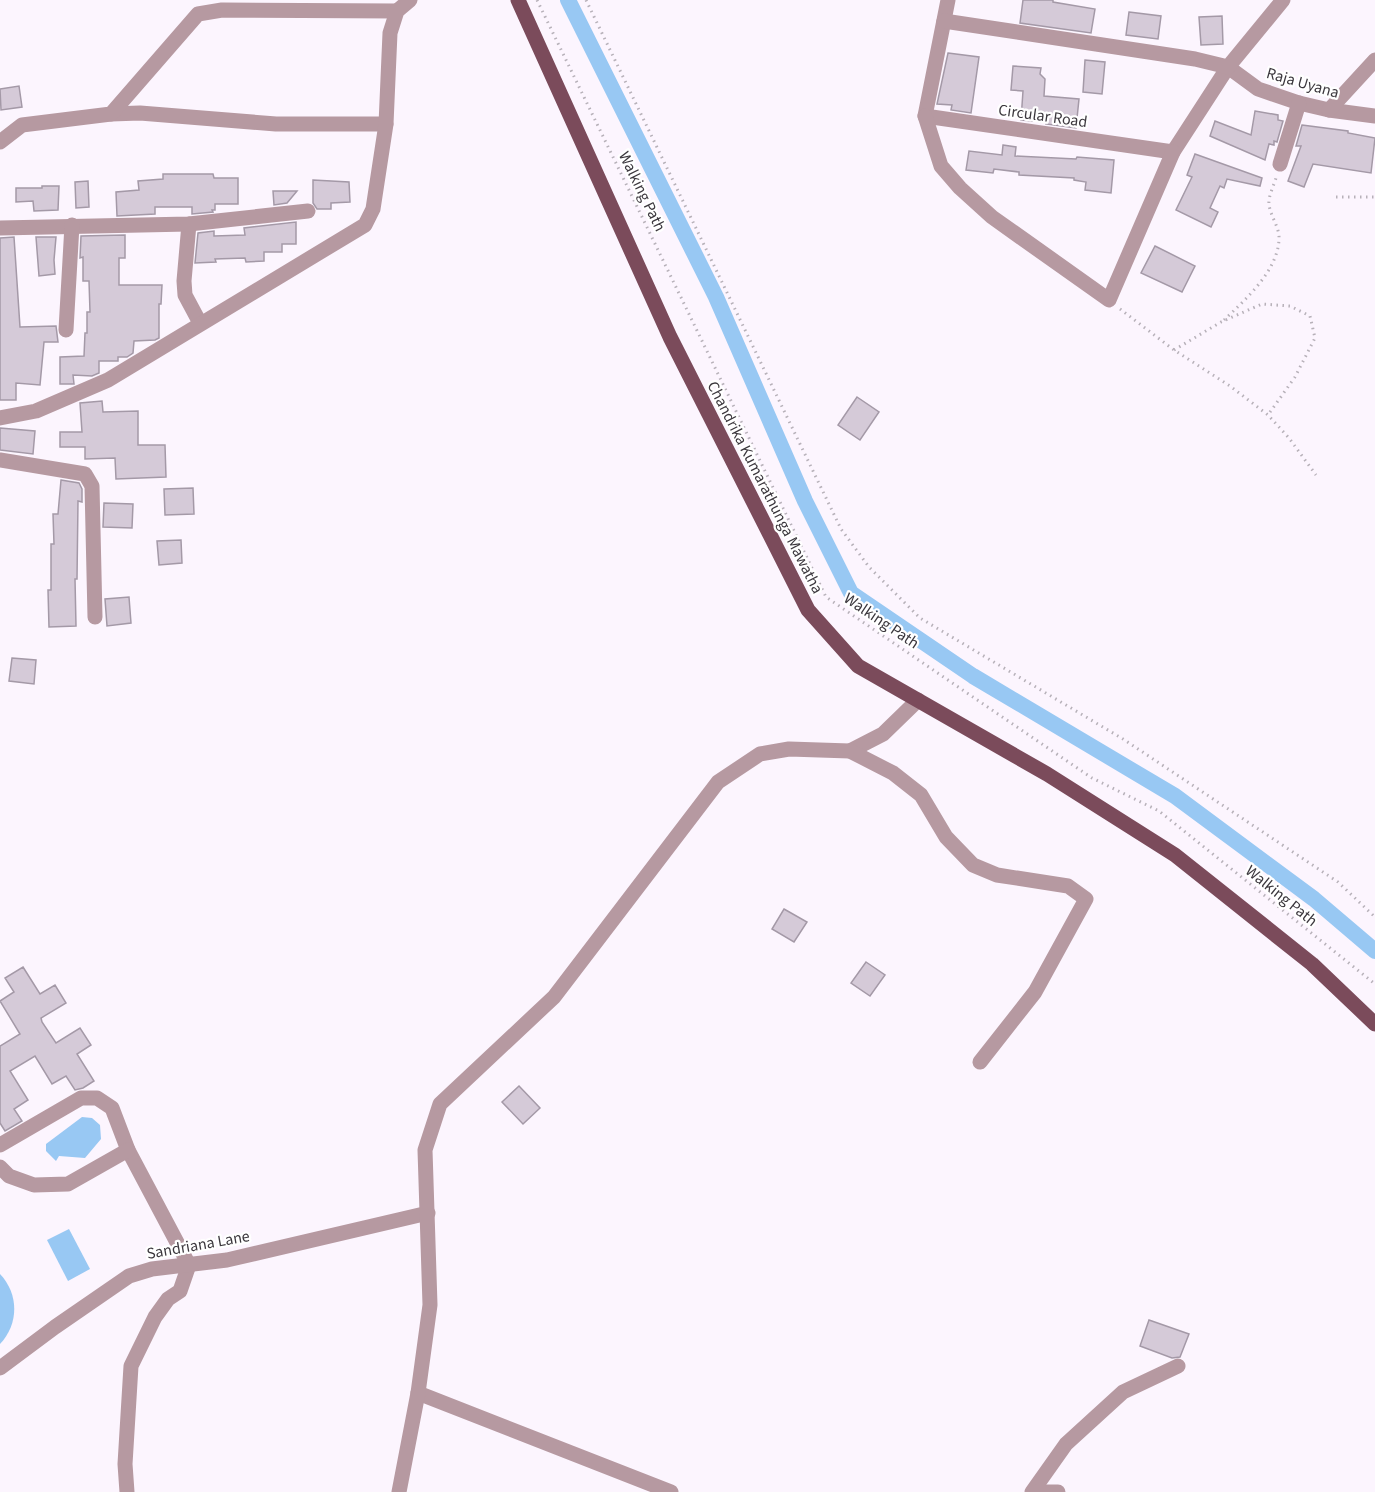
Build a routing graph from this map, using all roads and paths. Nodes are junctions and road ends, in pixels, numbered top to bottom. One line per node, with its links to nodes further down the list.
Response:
1 (410, 0): 7 (street)
2 (518, 0): 36 (main road, Chandrika Kumarathunga Mawatha)
3 (537, 0): 39 (path, Walking Path)
4 (586, 0): 38 (path)
5 (948, 0): 8 (street)
6 (1283, 0): 10 (street)
7 (397, 11): 13 (street); 16 (street)
8 (944, 21): 10 (street); 14 (street)
9 (1375, 60): 12 (street)
10 (1228, 67): 11 (street, Raja Uyana); 18 (street)
11 (1299, 103): 12 (street, Raja Uyana); 19 (street)
12 (1329, 110): 15 (street, Raja Uyana)
13 (111, 114): 16 (street); 17 (street)
14 (925, 116): 18 (street, Circular Road); 26 (street)
15 (1375, 116)
16 (386, 123): 28 (street)
17 (0, 142)
18 (1173, 152): 26 (street)
19 (1280, 164): 27 (path)
20 (1336, 197): 21 (path)
21 (1375, 197)
22 (308, 211): 23 (street)
23 (189, 224): 24 (street); 28 (street)
24 (72, 225): 25 (street); 29 (street)
25 (0, 228)
26 (1109, 300): 30 (path)
27 (1221, 322): 30 (path); 31 (path)
28 (200, 324): 32 (street)
29 (66, 330)
30 (1174, 350): 31 (path)
31 (1268, 415): 34 (path)
32 (0, 418)
33 (0, 460): 35 (street)
34 (1316, 475)
35 (95, 617)
36 (918, 700): 37 (street); 40 (main road, Chandrika Kumarathunga Mawatha)
37 (850, 752): 41 (street); 45 (street)
38 (1375, 917)
39 (1375, 984)
40 (1375, 1024)
41 (980, 1062)
42 (0, 1146): 43 (street)
43 (128, 1150): 44 (street); 46 (street)
44 (0, 1167)
45 (428, 1213): 46 (street, Sandriana Lane); 49 (street)
46 (189, 1265): 48 (street, Sandriana Lane); 50 (street)
47 (1178, 1366): 53 (street)
48 (0, 1368)
49 (418, 1393): 51 (street); 52 (street)
50 (127, 1492)
51 (399, 1492)
52 (671, 1492)
53 (1032, 1492)
54 (1037, 1492): 55 (street)
55 (1058, 1492)

